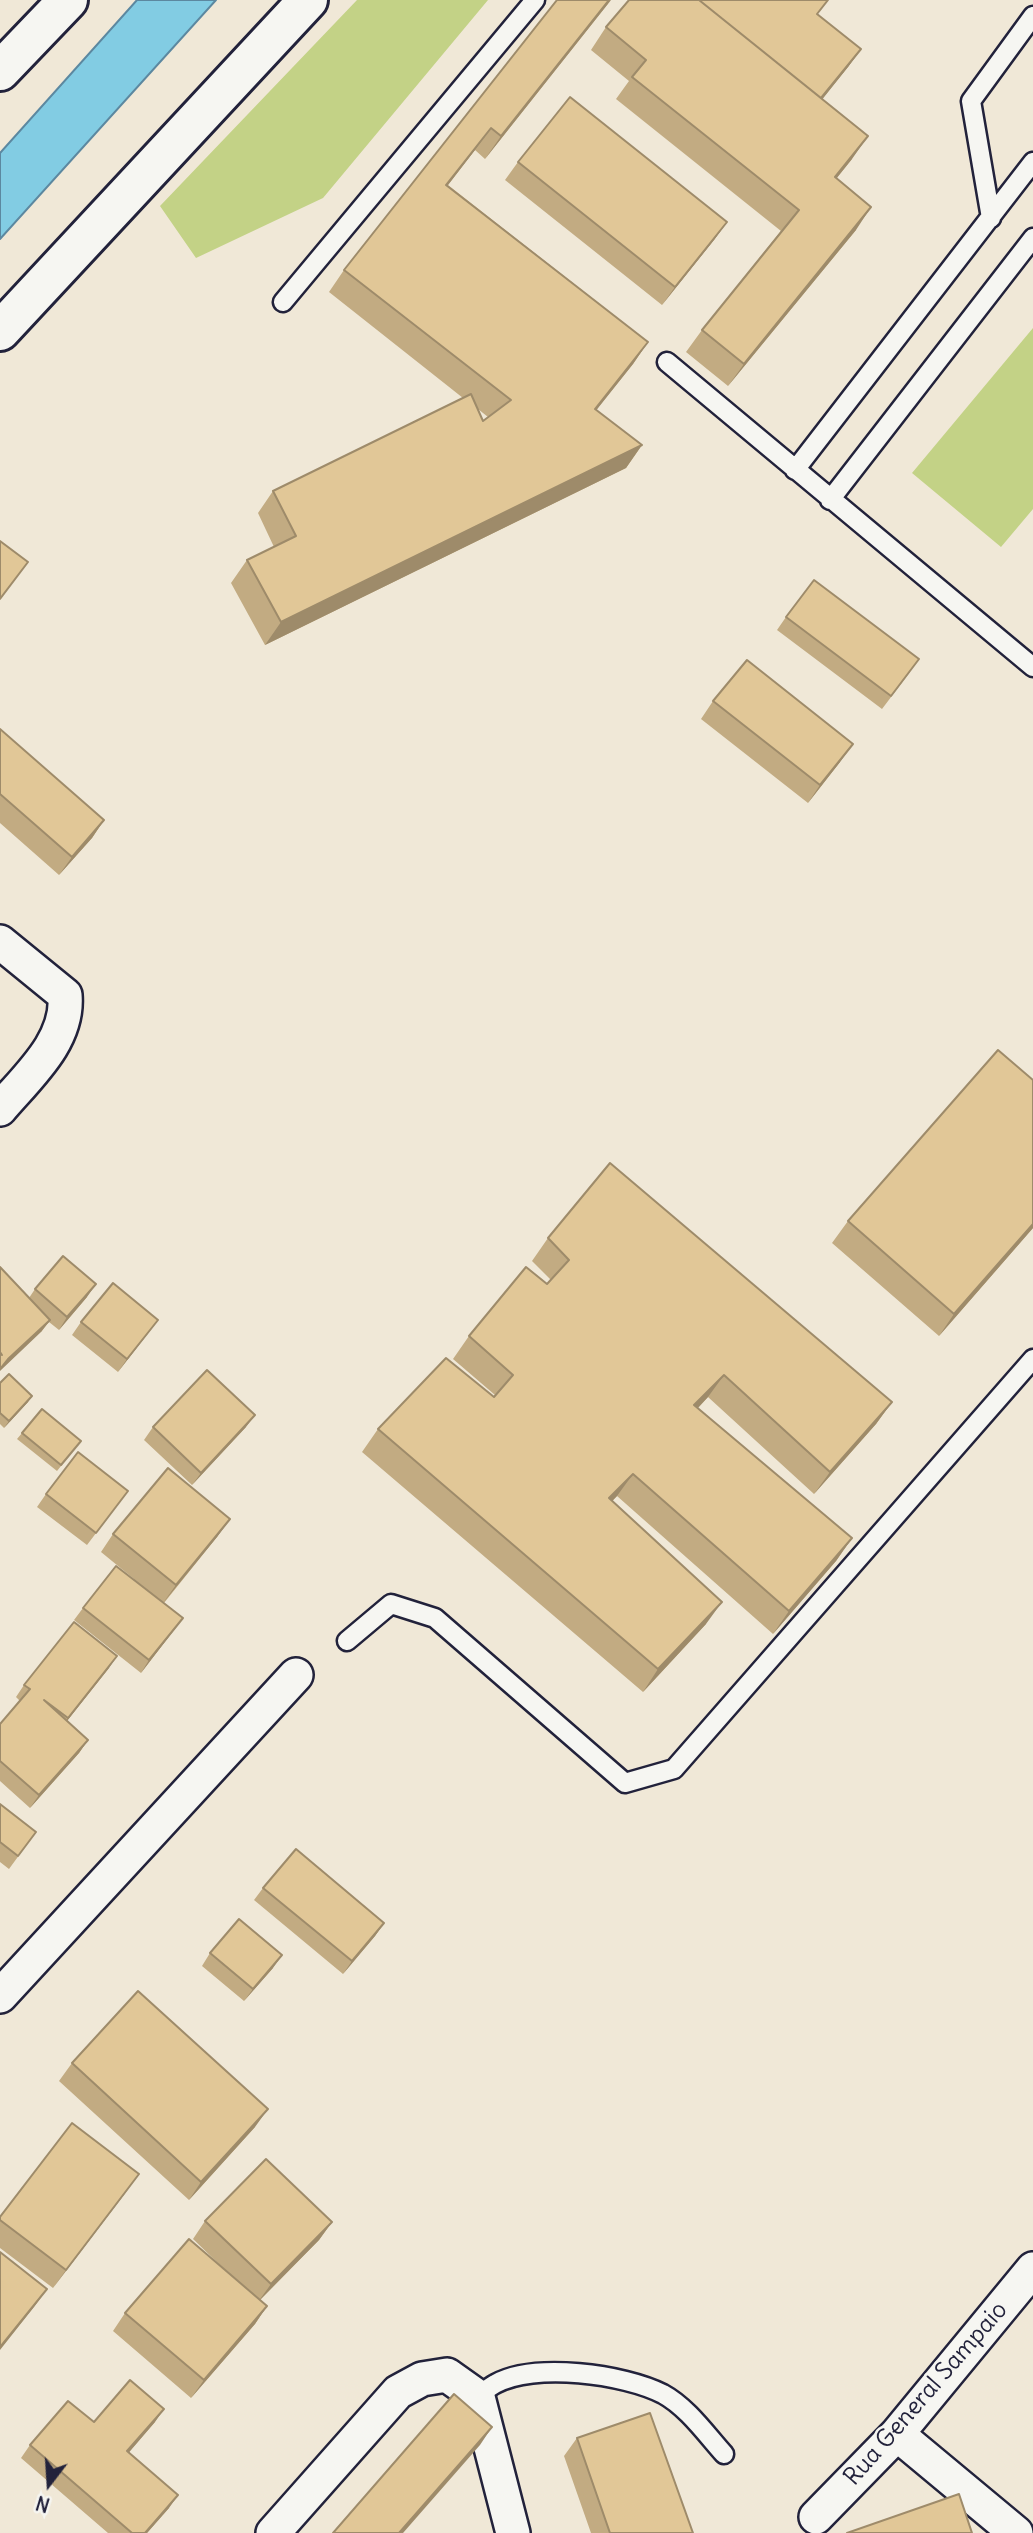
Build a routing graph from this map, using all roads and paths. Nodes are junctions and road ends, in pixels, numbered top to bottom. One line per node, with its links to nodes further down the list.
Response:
1 (68, 0): 5 (main road)
2 (308, 0): 10 (main road)
3 (535, 0): 9 (lane)
4 (1033, 16): 7 (lane)
5 (0, 71)
6 (1033, 162): 7 (lane)
7 (990, 218): 12 (lane)
8 (1033, 238): 13 (lane)
9 (283, 302)
10 (0, 331)
11 (667, 362): 12 (lane)
12 (795, 470): 13 (lane)
13 (830, 500): 14 (lane)
14 (1033, 667)
15 (0, 942): 16 (street)
16 (0, 1109)
17 (1033, 1359): 18 (lane)
18 (348, 1641)
19 (296, 1675): 20 (street)
20 (0, 1996)
21 (1033, 2269): 23 (street, Rua General Sampaio)
22 (478, 2397): 24 (lane); 26 (street); 27 (street)
23 (897, 2434): 25 (street, Rua General Sampaio); 28 (street)
24 (724, 2454)
25 (816, 2517)
26 (273, 2533)
27 (513, 2533)
28 (1016, 2533)

